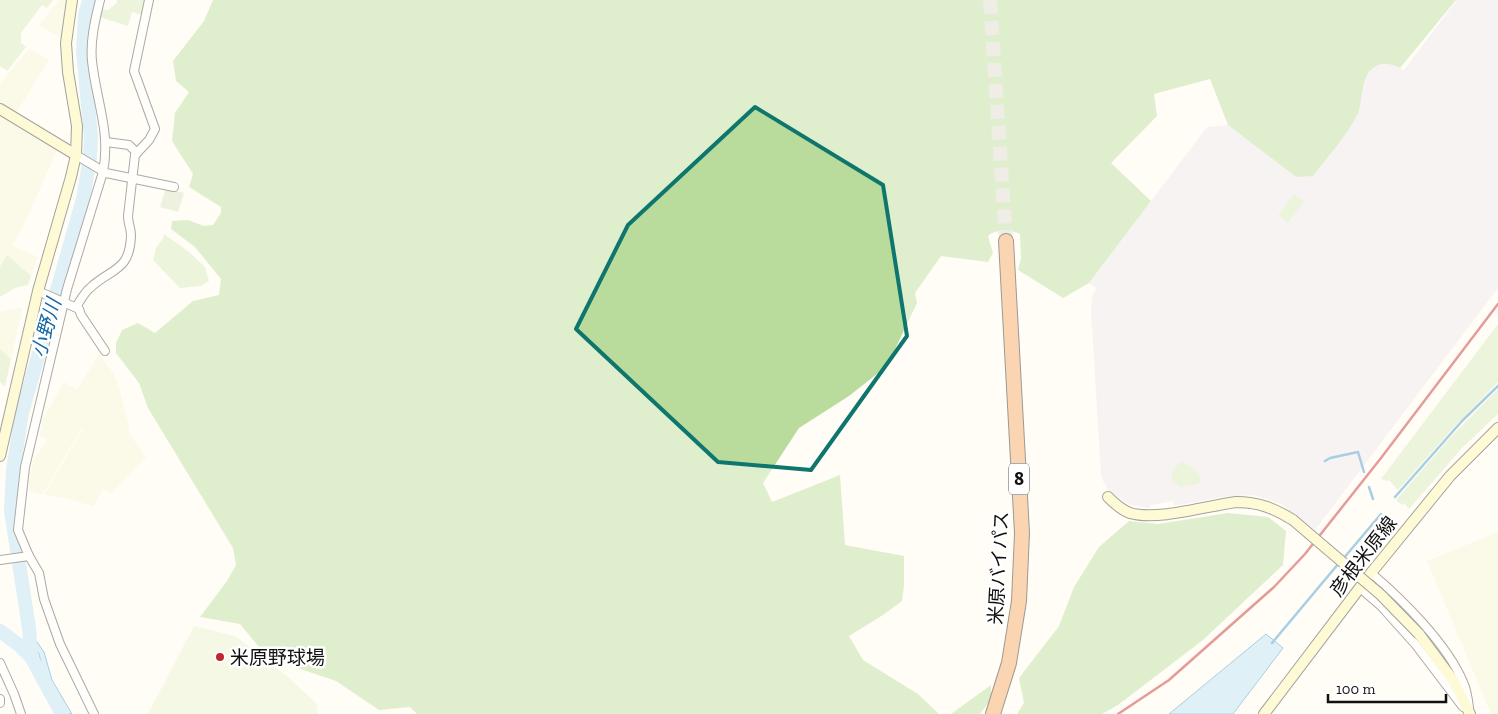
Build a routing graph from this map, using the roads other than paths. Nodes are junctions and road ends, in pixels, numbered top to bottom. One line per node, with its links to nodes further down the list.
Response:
1 (72, 0): 7 (street)
2 (100, 0): 5 (street)
3 (150, 0): 6 (street)
4 (0, 109): 7 (street)
5 (106, 142): 6 (street); 8 (street)
6 (137, 152): 9 (street)
7 (79, 157): 8 (street); 12 (street)
8 (102, 171): 9 (street); 13 (street)
9 (132, 178): 10 (street); 14 (street)
10 (174, 187)
11 (1006, 241): 28 (highway, 米原バイパス / 8)
12 (41, 292): 13 (street); 17 (street)
13 (63, 301): 14 (street); 19 (street)
14 (76, 308): 15 (street)
15 (105, 351)
16 (1498, 428): 21 (street, 彦根米原線)
17 (0, 456)
18 (1108, 497): 30 (street, bridge)
19 (29, 556): 20 (street); 27 (street)
20 (1, 560)
21 (1371, 573): 22 (street, 彦根米原線); 30 (street)
22 (1360, 588): 29 (street, 彦根米原線); 30 (street)
23 (0, 663): 26 (street)
24 (0, 699): 25 (street)
25 (0, 703)
26 (21, 714)
27 (94, 714)
28 (993, 714)
29 (1264, 714)
30 (1470, 714)

